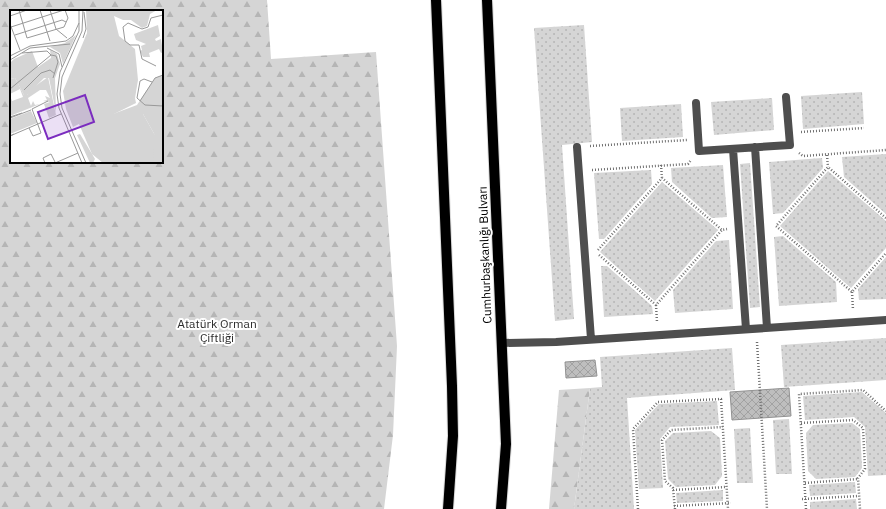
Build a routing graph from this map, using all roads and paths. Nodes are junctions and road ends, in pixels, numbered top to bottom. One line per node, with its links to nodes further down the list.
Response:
1 (436, 0): 44 (main road)
2 (487, 0): 30 (main road, Cumhurbaşkanlığı Bulvarı)
3 (786, 97): 6 (lane)
4 (696, 103): 7 (lane)
5 (864, 128): 6 (path)
6 (789, 133): 9 (lane)
7 (699, 139): 8 (path); 10 (lane)
8 (577, 146): 17 (lane)
9 (755, 147): 10 (lane); 26 (lane)
10 (733, 149): 27 (lane)
11 (886, 150): 12 (path)
12 (827, 155): 13 (path); 16 (path)
13 (803, 156)
14 (688, 164): 15 (path)
15 (661, 165): 17 (path); 18 (path)
16 (828, 167): 19 (path); 21 (path)
17 (579, 171): 29 (lane)
18 (662, 178): 22 (path); 22 (path)
19 (886, 218)
20 (886, 253): 21 (path)
21 (852, 292): 24 (path)
22 (656, 305): 28 (path)
23 (886, 320): 24 (lane)
24 (854, 322): 26 (lane)
25 (756, 328): 26 (lane); 27 (lane); 48 (path)
26 (767, 328)
27 (746, 329): 28 (lane)
28 (658, 335): 29 (lane)
29 (591, 339): 30 (lane)
30 (502, 343): 45 (main road, Cumhurbaşkanlığı Bulvarı)
31 (886, 411): 32 (path)
32 (801, 423): 34 (path); 35 (path)
33 (723, 427): 36 (path); 37 (path); 46 (path)
34 (858, 479): 35 (path); 38 (path)
35 (805, 482): 40 (path)
36 (726, 487): 37 (path); 42 (path)
37 (674, 490): 43 (path)
38 (859, 496): 40 (path); 50 (path)
39 (802, 499): 40 (path)
40 (806, 499): 49 (path)
41 (731, 503): 42 (path)
42 (727, 504): 43 (path); 47 (path)
43 (674, 508)
44 (448, 509)
45 (501, 509)
46 (638, 509)
47 (728, 509)
48 (767, 509)
49 (806, 509)
50 (860, 509)

